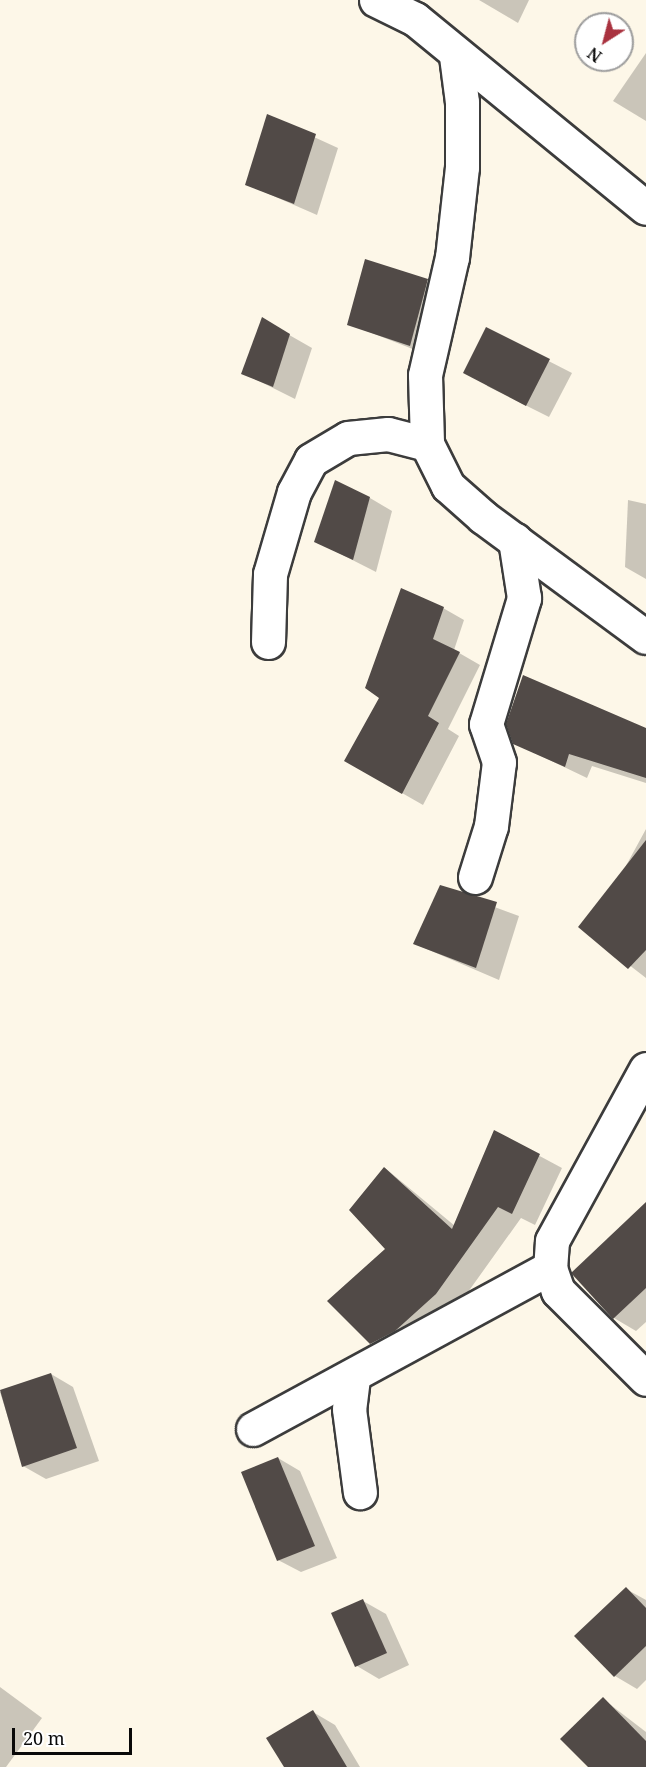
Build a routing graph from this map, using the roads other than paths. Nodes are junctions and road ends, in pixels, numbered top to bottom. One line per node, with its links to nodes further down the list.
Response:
1 (376, 0): 2 (street)
2 (456, 56): 3 (street); 4 (street)
3 (646, 208)
4 (427, 444): 5 (street); 7 (street)
5 (515, 540): 6 (street); 8 (street)
6 (646, 637)
7 (268, 642)
8 (475, 877)
9 (646, 1069): 10 (street)
10 (550, 1268): 11 (street); 12 (street)
11 (353, 1378): 13 (street); 14 (street)
12 (646, 1379)
13 (253, 1429)
14 (360, 1492)

